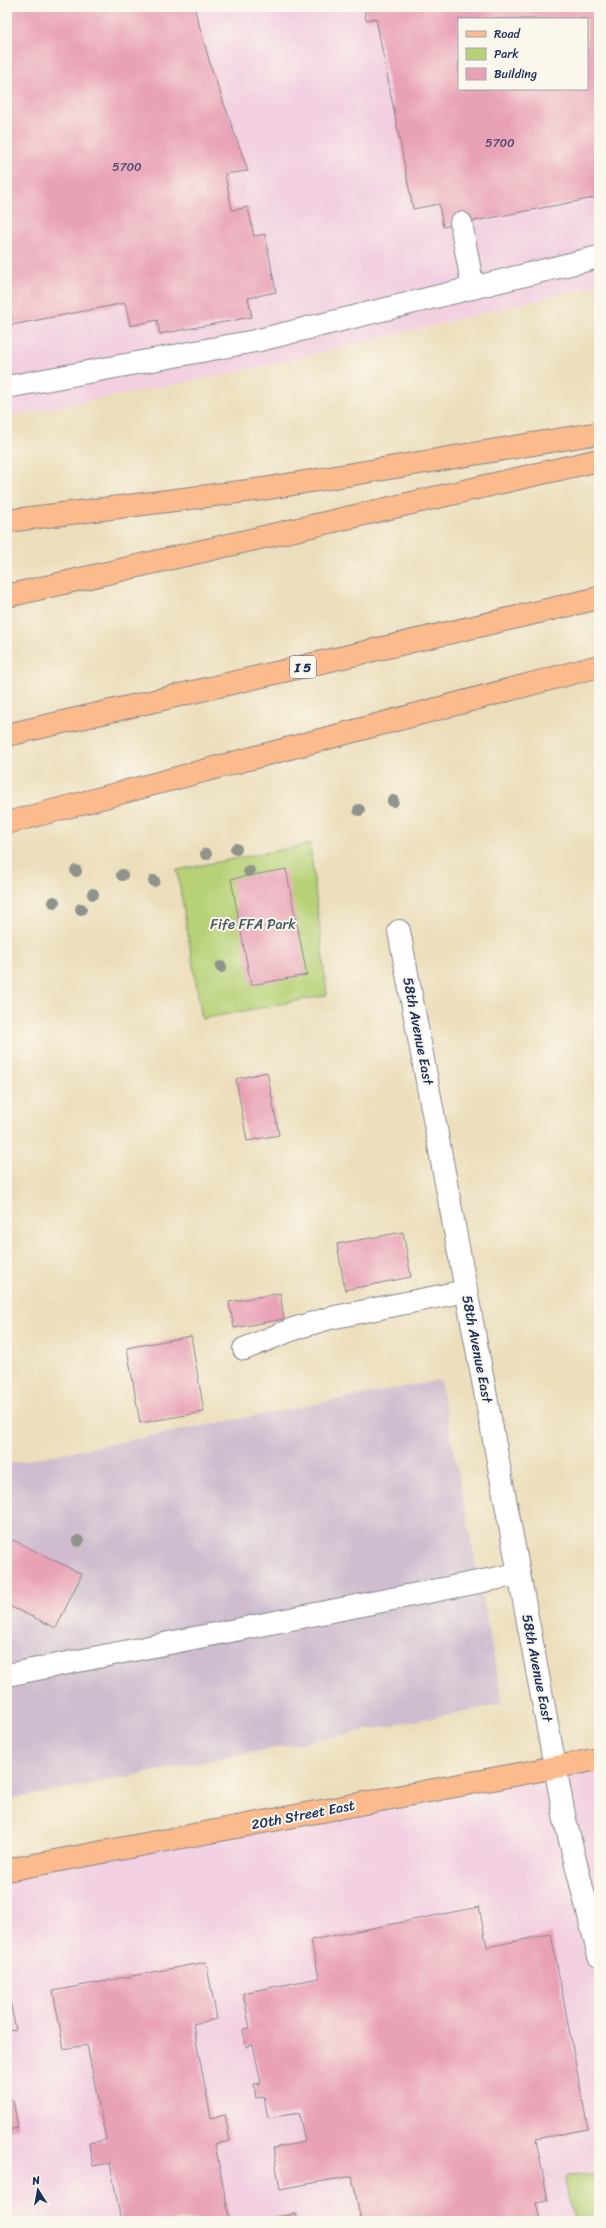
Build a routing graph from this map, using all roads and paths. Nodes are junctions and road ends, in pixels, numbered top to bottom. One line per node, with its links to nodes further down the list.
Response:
1 (461, 223): 3 (street)
2 (599, 257): 3 (street)
3 (473, 288): 4 (street)
4 (7, 387)
5 (599, 433): 7 (main road)
6 (599, 460): 8 (main road)
7 (7, 521)
8 (7, 596)
9 (599, 598): 11 (main road, I 5)
10 (599, 666): 12 (main road)
11 (7, 735)
12 (7, 823)
13 (399, 931): 14 (street, 58th Avenue East)
14 (466, 1291): 15 (street); 16 (street, 58th Avenue East)
15 (244, 1349)
16 (519, 1574): 17 (street); 19 (street, 58th Avenue East)
17 (7, 1675)
18 (599, 1759): 19 (main road, 20th Street East)
19 (556, 1768): 20 (main road, 20th Street East); 21 (street, 58th Avenue East)
20 (7, 1870)
21 (599, 1956)

